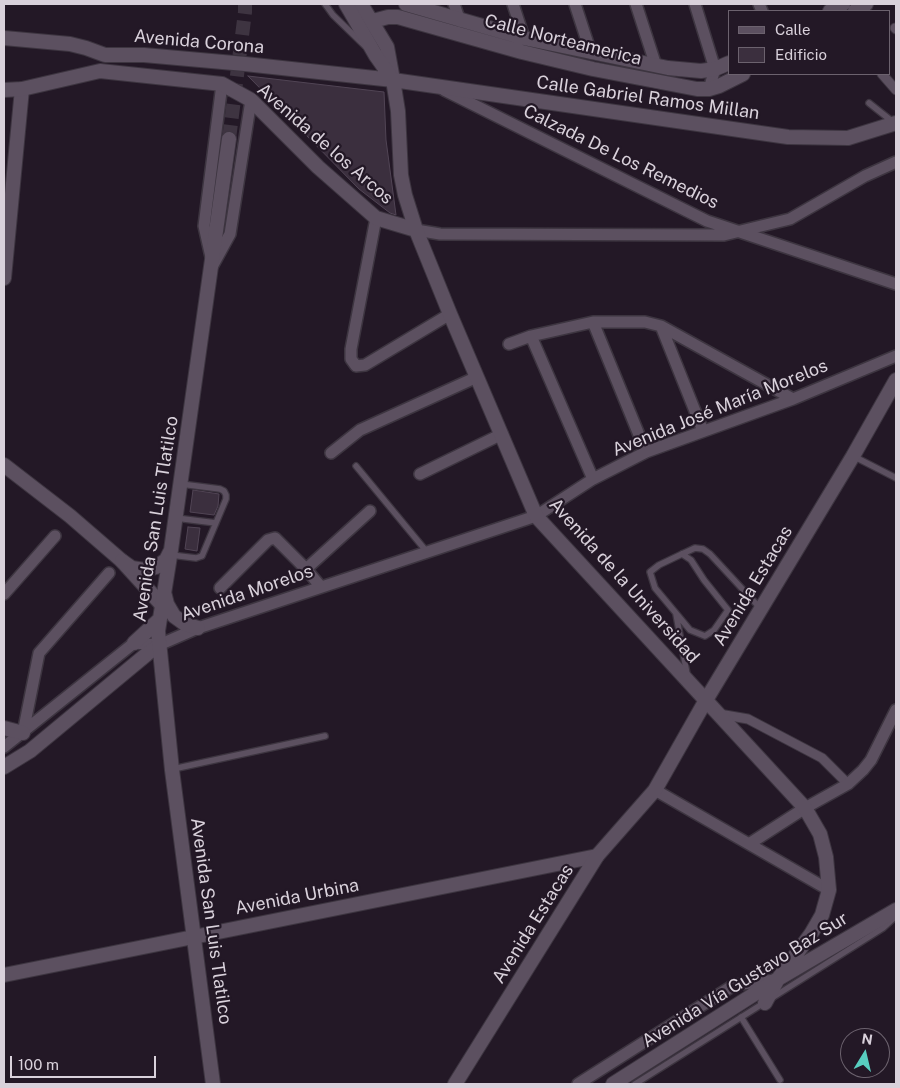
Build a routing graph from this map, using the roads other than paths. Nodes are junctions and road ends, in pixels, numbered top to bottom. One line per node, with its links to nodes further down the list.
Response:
1 (325, 4): 18 (lane)
2 (346, 4): 18 (main road)
3 (361, 4): 13 (main road, Avenida de la Universidad)
4 (406, 4): 12 (main road, Calle Norteamerica)
5 (454, 4): 12 (street)
6 (513, 4): 15 (street)
7 (575, 4): 16 (street)
8 (636, 4): 20 (street)
9 (695, 4): 21 (street)
10 (843, 4): 11 (main road)
11 (830, 10)
12 (460, 21): 15 (main road, Calle Norteamerica)
13 (373, 22): 25 (main road, Avenida de la Universidad); 30 (main road, Calle Norteamerica)
14 (4, 38): 17 (main road, Avenida Corona)
15 (524, 38): 16 (main road, Calle Norteamerica)
16 (591, 53): 20 (main road, Calle Norteamerica)
17 (105, 54): 22 (main road); 25 (main road, Avenida Corona)
18 (376, 56): 25 (main road)
19 (728, 62): 21 (main road, Calle Norteamerica)
20 (656, 66): 21 (main road, Calle Norteamerica)
21 (715, 68): 26 (street); 30 (street)
22 (100, 70): 27 (main road, Avenida de los Arcos); 29 (main road, Avenida de los Arcos)
23 (741, 75): 26 (main road, Calle Norteamerica)
24 (883, 75): 32 (street)
25 (393, 80): 28 (main road, Calle Gabriel Ramos Millan); 39 (main road, Avenida de la Universidad)
26 (728, 81): 30 (main road, Calle Norteamerica)
27 (222, 84): 33 (main road, Avenida de los Arcos); 42 (street)
28 (440, 88): 35 (main road, Calle Gabriel Ramos Millan); 40 (street, Calzada De Los Remedios)
29 (22, 89): 31 (main road, Avenida de los Arcos); 41 (main road)
30 (709, 89)
31 (4, 90)
32 (896, 90)
33 (251, 100): 38 (main road, Avenida de los Arcos); 42 (street)
34 (869, 103): 35 (lane)
35 (896, 123)
36 (229, 139): 42 (main road, Avenida San Luis Tlatilco)
37 (896, 162): 40 (street)
38 (376, 218): 39 (main road, Avenida de los Arcos); 45 (street)
39 (416, 230): 40 (street); 45 (main road, Avenida de la Universidad)
40 (741, 231): 44 (street, Calzada De Los Remedios)
41 (6, 248): 43 (main road)
42 (212, 266): 64 (main road, Avenida San Luis Tlatilco)
43 (4, 278)
44 (896, 284)
45 (450, 314): 51 (main road, Avenida de la Universidad)
46 (593, 322): 47 (street); 48 (street); 56 (street)
47 (661, 326): 53 (street); 54 (street)
48 (531, 336): 49 (street); 63 (street)
49 (509, 344)
50 (896, 356): 53 (street, Avenida José María Morelos)
51 (477, 378): 55 (main road, Avenida de la Universidad); 57 (street)
52 (896, 380): 58 (main road, Avenida Estacas)
53 (793, 399): 54 (street, Avenida José María Morelos)
54 (703, 431): 56 (street, Avenida José María Morelos)
55 (502, 434): 61 (street); 66 (main road, Avenida de la Universidad)
56 (646, 452): 63 (street, Avenida José María Morelos)
57 (331, 453)
58 (853, 456): 62 (lane); 80 (main road, Avenida Estacas)
59 (4, 465): 73 (main road)
60 (356, 466): 71 (lane)
61 (420, 474)
62 (896, 478)
63 (593, 479): 66 (street, Avenida José María Morelos)
64 (181, 484): 67 (main road, Avenida San Luis Tlatilco); 68 (lane)
65 (370, 511): 74 (street)
66 (536, 516): 71 (street, Avenida Morelos); 86 (main road, Avenida de la Universidad)
67 (176, 518): 68 (lane); 70 (main road, Avenida San Luis Tlatilco)
68 (216, 524): 70 (lane)
69 (55, 536): 78 (street)
70 (171, 552): 73 (main road); 79 (main road, Avenida San Luis Tlatilco)
71 (427, 552): 77 (street, Avenida Morelos)
72 (682, 554): 80 (lane); 81 (lane); 81 (lane)
73 (122, 561): 79 (main road)
74 (306, 568): 76 (street); 77 (street)
75 (109, 573): 91 (street)
76 (220, 588)
77 (321, 588): 83 (street, Avenida Morelos)
78 (4, 594)
79 (163, 598): 82 (main road, Avenida San Luis Tlatilco); 83 (main road)
80 (761, 610): 87 (main road, Avenida Estacas)
81 (676, 613): 86 (lane)
82 (159, 620): 84 (main road); 85 (main road, Avenida San Luis Tlatilco)
83 (198, 628): 85 (street, Avenida Morelos)
84 (134, 643): 85 (street); 91 (street)
85 (159, 646): 94 (main road, Avenida Morelos); 95 (main road, Avenida San Luis Tlatilco)
86 (688, 679): 87 (main road, Avenida de la Universidad)
87 (706, 700): 89 (main road, Avenida de la Universidad); 97 (main road, Avenida Estacas)
88 (896, 710): 96 (street)
89 (719, 714): 96 (street); 98 (main road, Avenida de la Universidad)
90 (4, 728): 91 (main road)
91 (23, 733): 93 (street)
92 (324, 736): 95 (lane)
93 (4, 747)
94 (4, 767)
95 (172, 770): 104 (main road, Avenida San Luis Tlatilco)
96 (848, 784): 98 (street)
97 (655, 790): 99 (street); 100 (main road, Avenida Estacas)
98 (805, 808): 99 (street); 101 (main road, Avenida de la Universidad)
99 (749, 844): 101 (street)
100 (597, 856): 104 (main road, Avenida Urbina); 111 (main road, Avenida Estacas)
101 (829, 890): 106 (main road, Avenida de la Universidad)
102 (896, 910): 106 (main road, Avenida Vía Gustavo Baz Sur)
103 (896, 916): 107 (lane)
104 (195, 937): 105 (main road, Avenida Urbina); 110 (main road, Avenida San Luis Tlatilco)
105 (4, 976)
106 (778, 980): 107 (main road, Avenida de la Universidad); 112 (street); 113 (main road, Avenida Vía Gustavo Baz Sur)
107 (765, 1003): 108 (lane)
108 (741, 1017): 109 (lane); 114 (lane)
109 (780, 1080)
110 (213, 1084)
111 (456, 1084)
112 (578, 1084)
113 (614, 1084)
114 (635, 1084)

